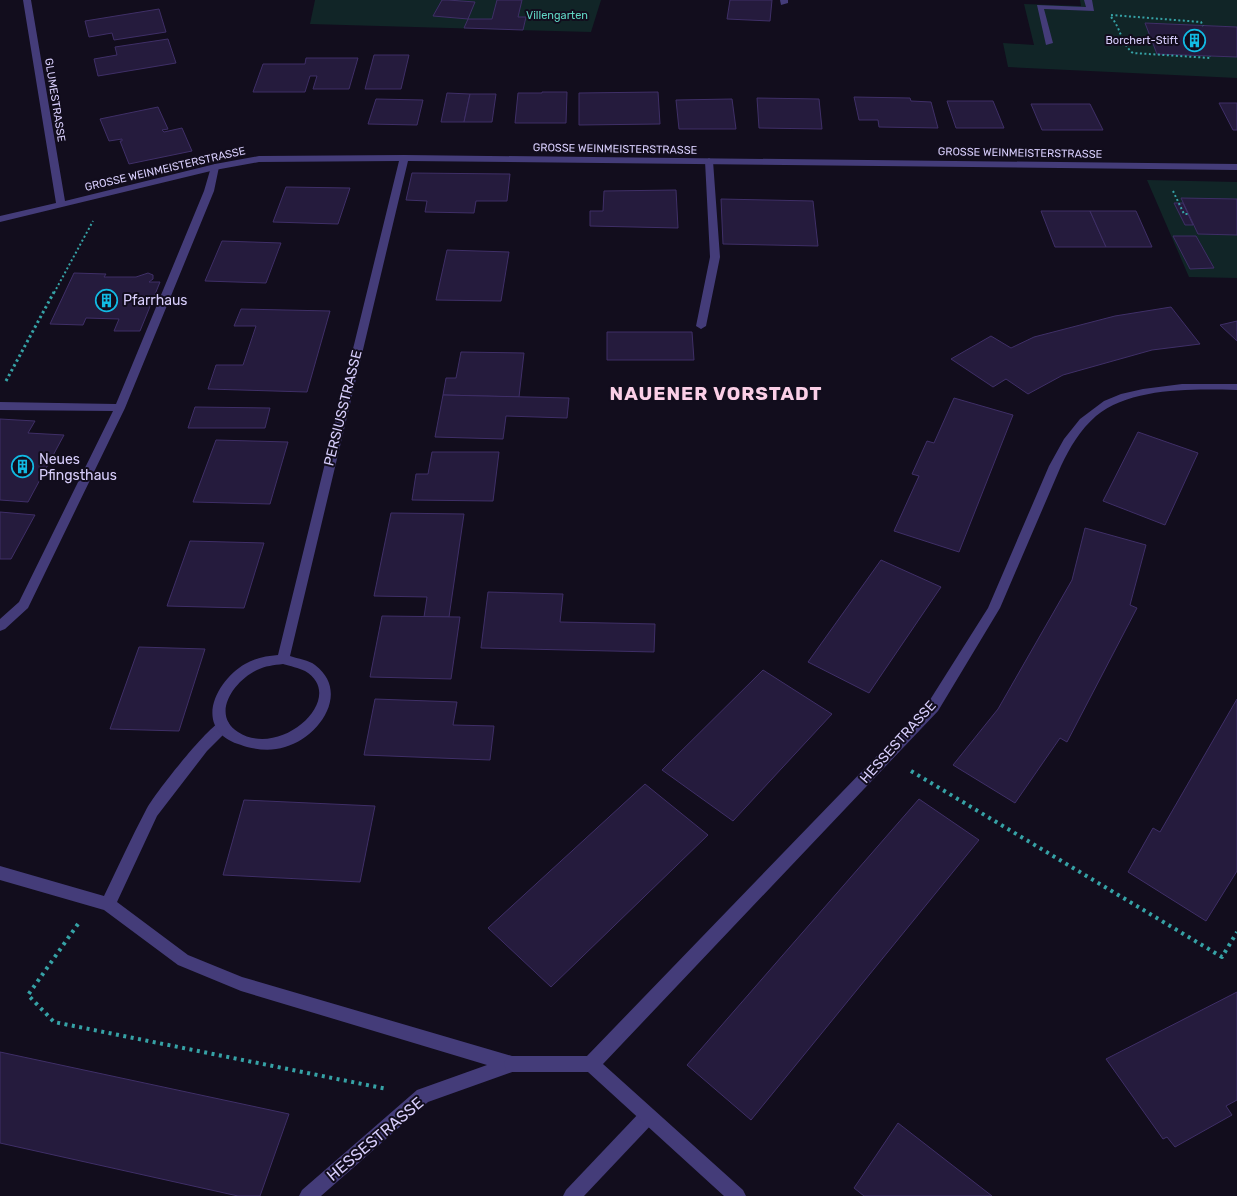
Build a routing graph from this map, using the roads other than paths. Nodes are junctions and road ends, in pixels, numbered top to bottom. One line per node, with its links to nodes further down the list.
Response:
1 (27, 0): 8 (street, GLUMESTRASSE)
2 (1088, 0): 3 (street)
3 (1049, 43)
4 (404, 158): 5 (street, GROSSE WEINMEISTERSTRASSE); 6 (street, GROSSE WEINMEISTERSTRASSE); 15 (street, PERSIUSSTRASSE)
5 (709, 161): 7 (street, GROSSE WEINMEISTERSTRASSE); 10 (street)
6 (216, 167): 8 (street, GROSSE WEINMEISTERSTRASSE); 13 (street)
7 (1237, 167)
8 (61, 205): 9 (street, GROSSE WEINMEISTERSTRASSE)
9 (0, 219)
10 (701, 326)
11 (1237, 387): 20 (street, HESSESTRASSE)
12 (0, 406): 13 (street)
13 (120, 408): 14 (street)
14 (0, 626)
15 (283, 659): 16 (street); 16 (street)
16 (222, 726): 18 (street)
17 (0, 874): 18 (street)
18 (108, 904): 19 (street)
19 (512, 1064): 20 (street, HESSESTRASSE); 22 (street, HESSESTRASSE)
20 (591, 1064): 21 (street)
21 (647, 1117): 23 (street); 24 (street)
22 (308, 1196)
23 (572, 1196)
24 (737, 1196)

